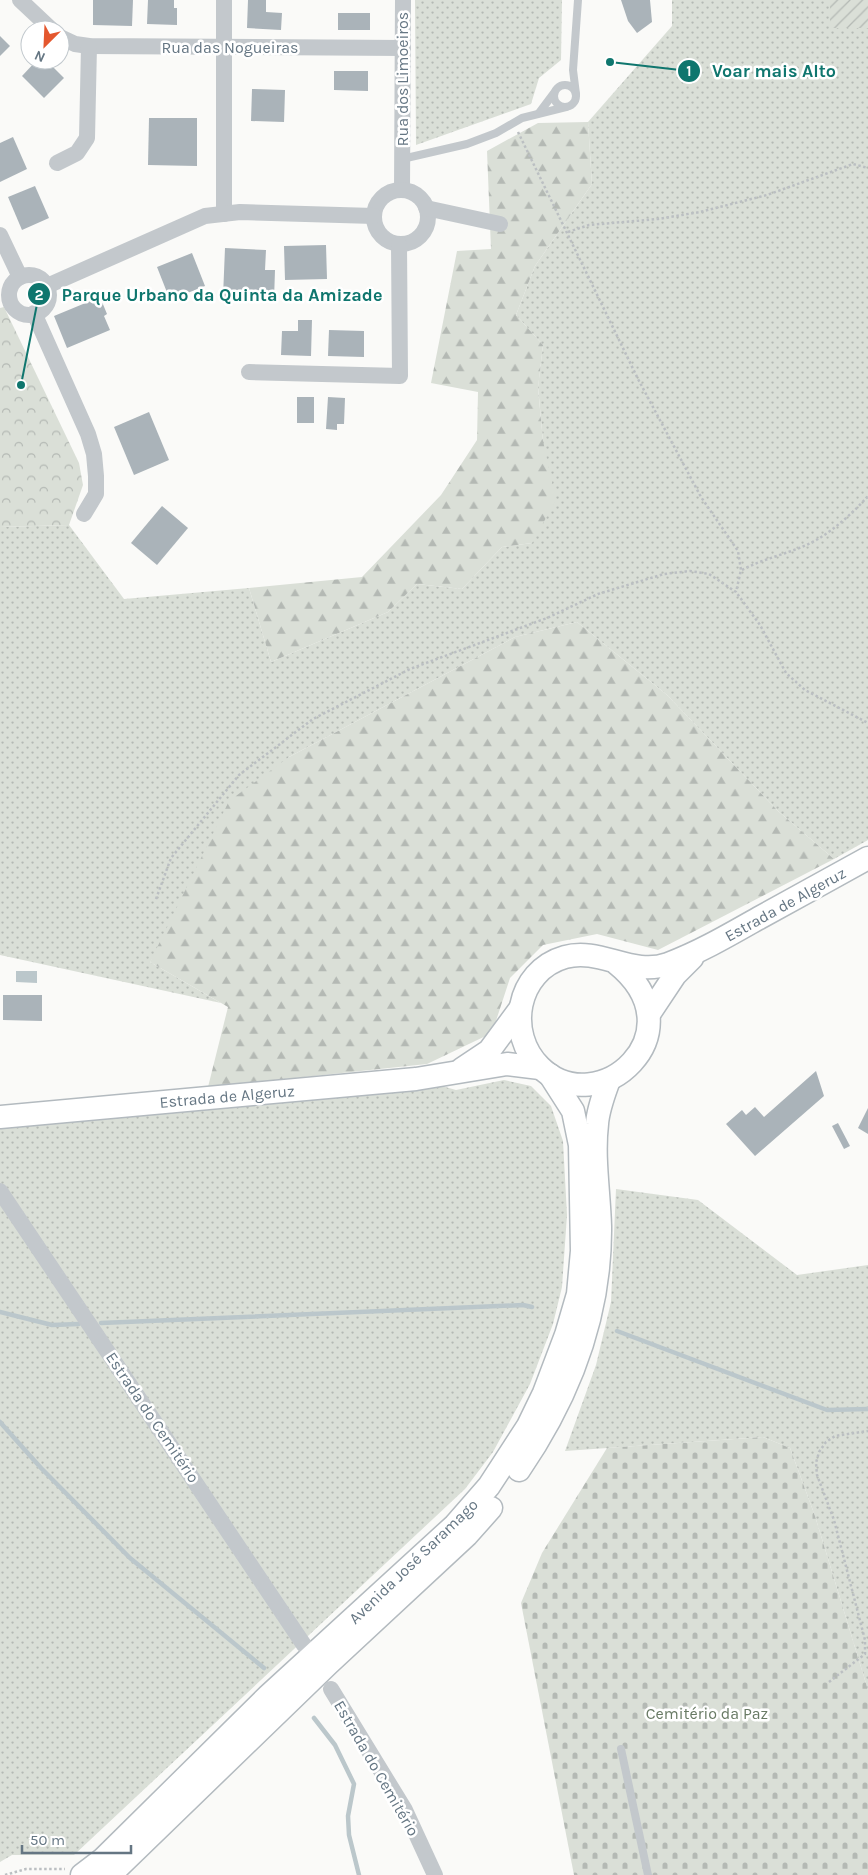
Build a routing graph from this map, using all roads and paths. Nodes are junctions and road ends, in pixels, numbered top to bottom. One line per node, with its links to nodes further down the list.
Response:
1 (20, 0): 5 (street)
2 (224, 0): 8 (street)
3 (403, 0): 9 (street, Rua dos Limoeiros)
4 (578, 0): 10 (lane)
5 (41, 20)
6 (70, 42): 7 (street, Rua das Nogueiras)
7 (89, 46): 8 (street, Rua das Nogueiras); 17 (street)
8 (225, 47): 9 (street, Rua das Nogueiras); 21 (street)
9 (402, 48): 16 (street, Rua dos Limoeiros)
10 (573, 70): 11 (lane); 12 (lane)
11 (557, 88): 12 (lane); 13 (lane); 14 (lane)
12 (576, 94): 13 (lane)
13 (566, 108): 14 (lane, Rua dos Limoeiros)
14 (539, 113): 15 (lane, Rua dos Limoeiros)
15 (514, 123): 16 (lane, Rua dos Limoeiros); 24 (path)
16 (402, 159): 19 (street, Rua dos Limoeiros)
17 (57, 163)
18 (868, 168): 24 (path)
19 (402, 190): 20 (street); 22 (street)
20 (426, 208): 23 (street); 26 (street)
21 (224, 214): 22 (street); 28 (street)
22 (374, 216): 26 (street)
23 (500, 224)
24 (568, 232): 34 (path)
25 (0, 235): 27 (street)
26 (399, 244): 31 (street)
27 (20, 277): 28 (street); 29 (street)
28 (46, 286): 30 (street)
29 (5, 306): 30 (street)
30 (34, 313): 33 (street)
31 (249, 372)
32 (868, 496): 34 (path)
33 (84, 514)
34 (741, 570): 35 (path)
35 (736, 592): 36 (path); 38 (path)
36 (868, 724)
37 (868, 858): 39 (main road, Estrada de Algeruz)
38 (156, 898)
39 (701, 950): 40 (main road, Estrada de Algeruz); 42 (main road, Estrada de Algeruz)
40 (616, 963): 41 (main road, Estrada de Algeruz); 42 (main road, Estrada de Algeruz)
41 (520, 1009): 43 (main road, Estrada de Algeruz); 44 (main road, Estrada de Algeruz)
42 (649, 1014): 45 (main road, Estrada de Algeruz)
43 (545, 1071): 44 (main road, Estrada de Algeruz); 45 (main road, Estrada de Algeruz); 53 (main road, Avenida José Saramago)
44 (455, 1073): 46 (main road, Estrada de Algeruz)
45 (609, 1080): 55 (main road, Avenida José Saramago)
46 (0, 1117)
47 (0, 1191): 49 (street, Estrada do Cemitério)
48 (868, 1430): 50 (path)
49 (304, 1645)
50 (828, 1682)
51 (331, 1689): 56 (street, Estrada do Cemitério)
52 (621, 1749): 57 (lane)
53 (76, 1872): 54 (path)
54 (5, 1875)
55 (110, 1875)
56 (435, 1875)
57 (648, 1875)

